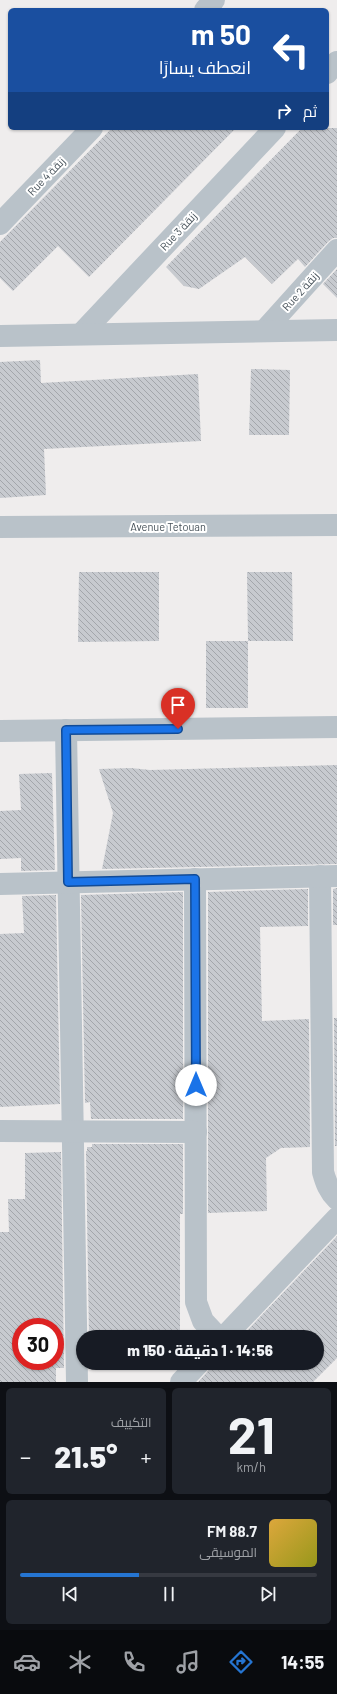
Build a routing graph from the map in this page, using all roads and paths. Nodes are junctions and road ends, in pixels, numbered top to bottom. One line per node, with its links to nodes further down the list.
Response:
1 (214, 0): 2 (street)
2 (207, 8)
3 (337, 62): 4 (street)
4 (329, 70)
5 (90, 130): 7 (street, Rue 4 زنقة)
6 (273, 130): 11 (street, Rue 3 زنقة)
7 (0, 224)
8 (337, 250): 10 (street, Rue 2 زنقة)
9 (337, 330): 10 (street)
10 (264, 331): 11 (street)
11 (81, 334): 12 (street)
12 (0, 336)
13 (337, 525): 14 (street, Avenue Tetouan)
14 (0, 527)
15 (337, 727): 16 (street)
16 (66, 730): 17 (street); 20 (street)
17 (0, 731)
18 (328, 876): 19 (street); 25 (street)
19 (195, 879): 20 (street); 24 (street)
20 (68, 882): 21 (street); 23 (street)
21 (0, 884)
22 (0, 1131): 23 (street)
23 (72, 1132): 24 (street); 30 (street)
24 (196, 1132): 27 (street)
25 (337, 1199)
26 (337, 1218): 28 (street)
27 (211, 1330)
28 (231, 1330)
29 (192, 1370): 31 (street)
30 (77, 1382)
31 (181, 1382)

